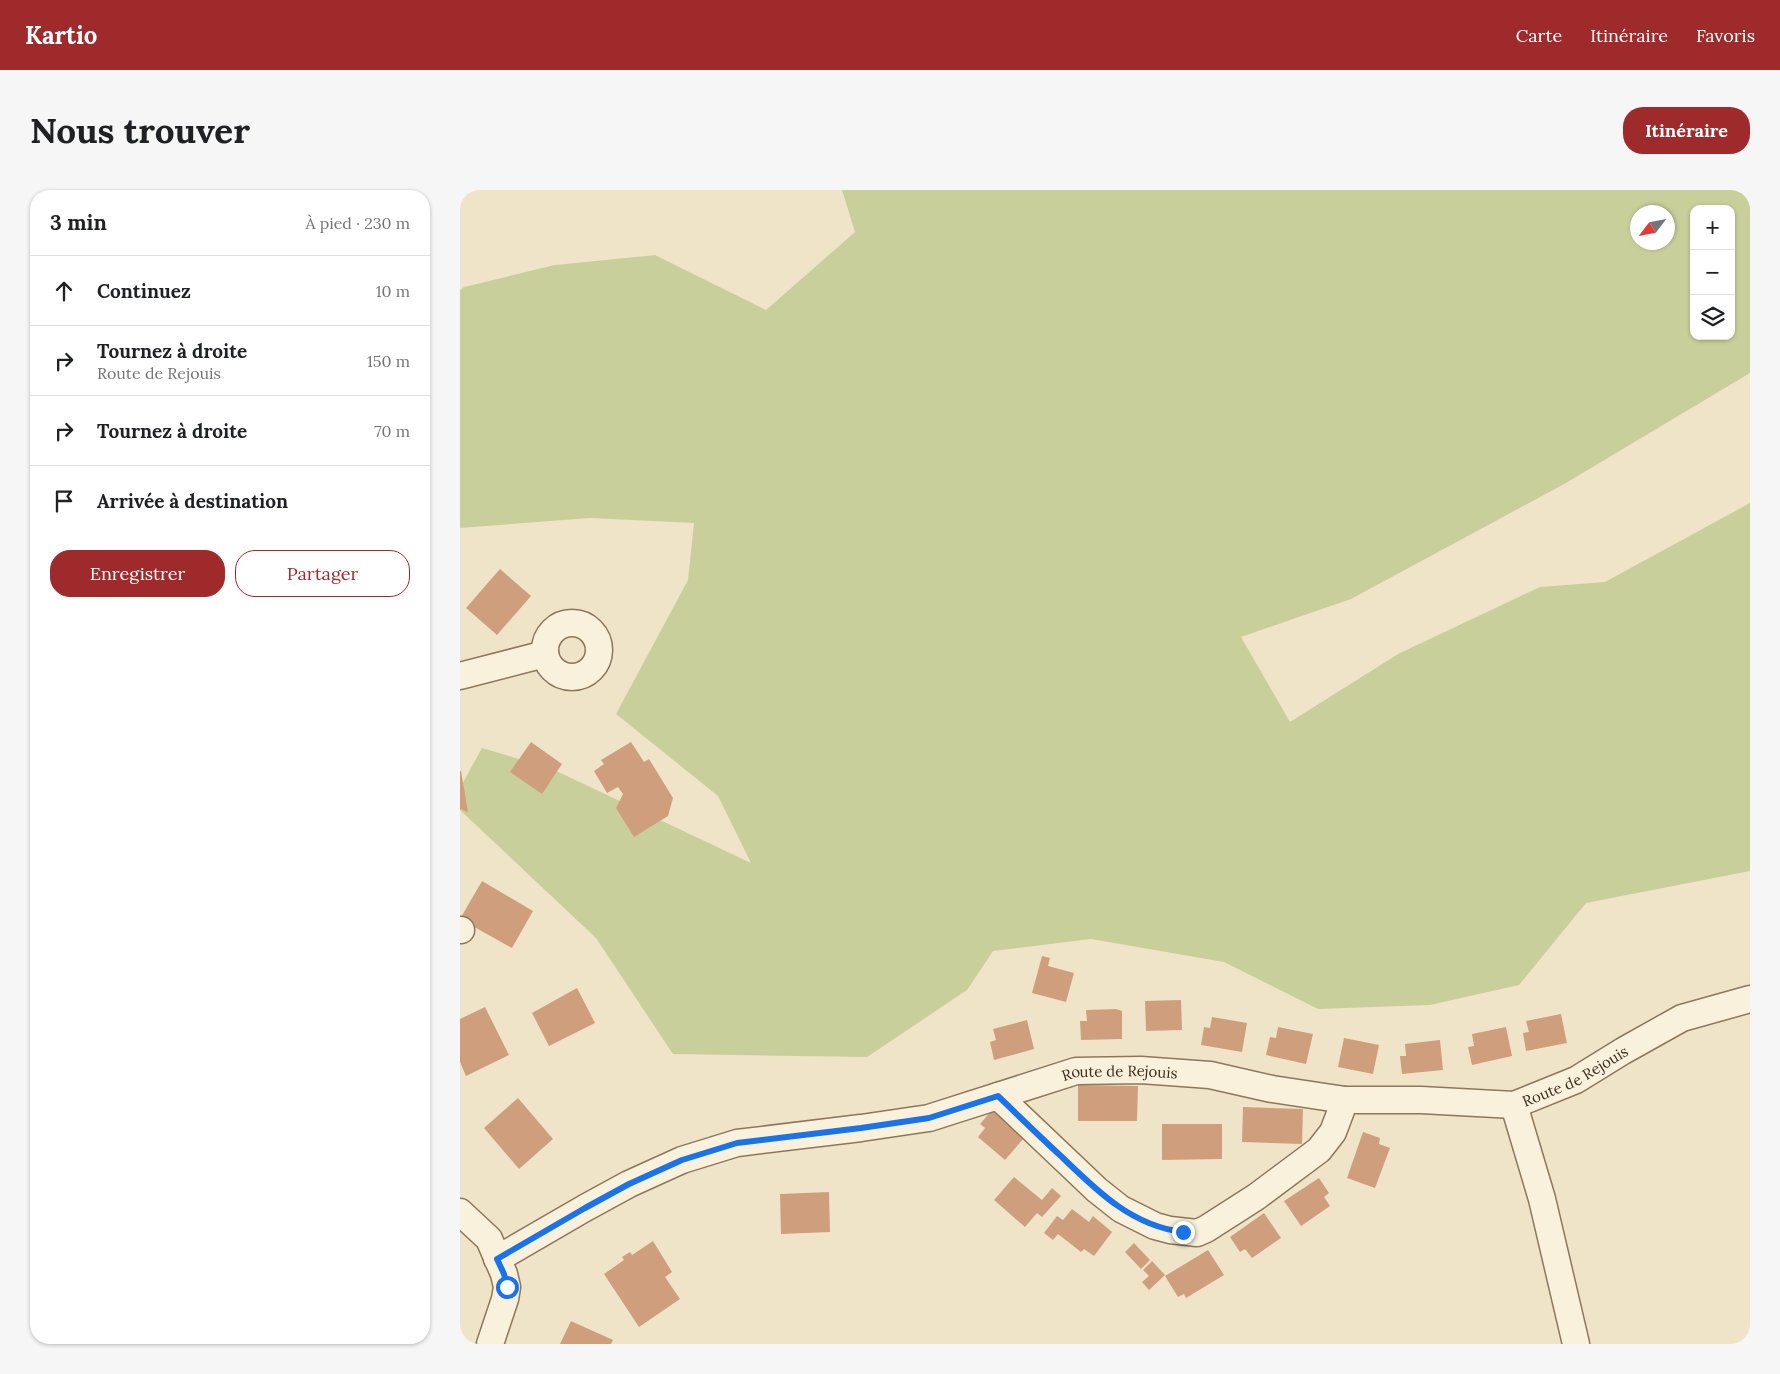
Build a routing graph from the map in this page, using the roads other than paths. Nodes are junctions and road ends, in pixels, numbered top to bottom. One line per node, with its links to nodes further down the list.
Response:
1 (545, 654): 2 (street)
2 (460, 676)
3 (1750, 999): 6 (street, Route de Rejouis)
4 (998, 1096): 5 (street, Route de Rejouis); 5 (street); 8 (street, Route de Rejouis)
5 (1345, 1100): 6 (street, Route de Rejouis)
6 (1514, 1105): 10 (street)
7 (460, 1212): 8 (street)
8 (497, 1259): 9 (street)
9 (490, 1344)
10 (1576, 1344)

